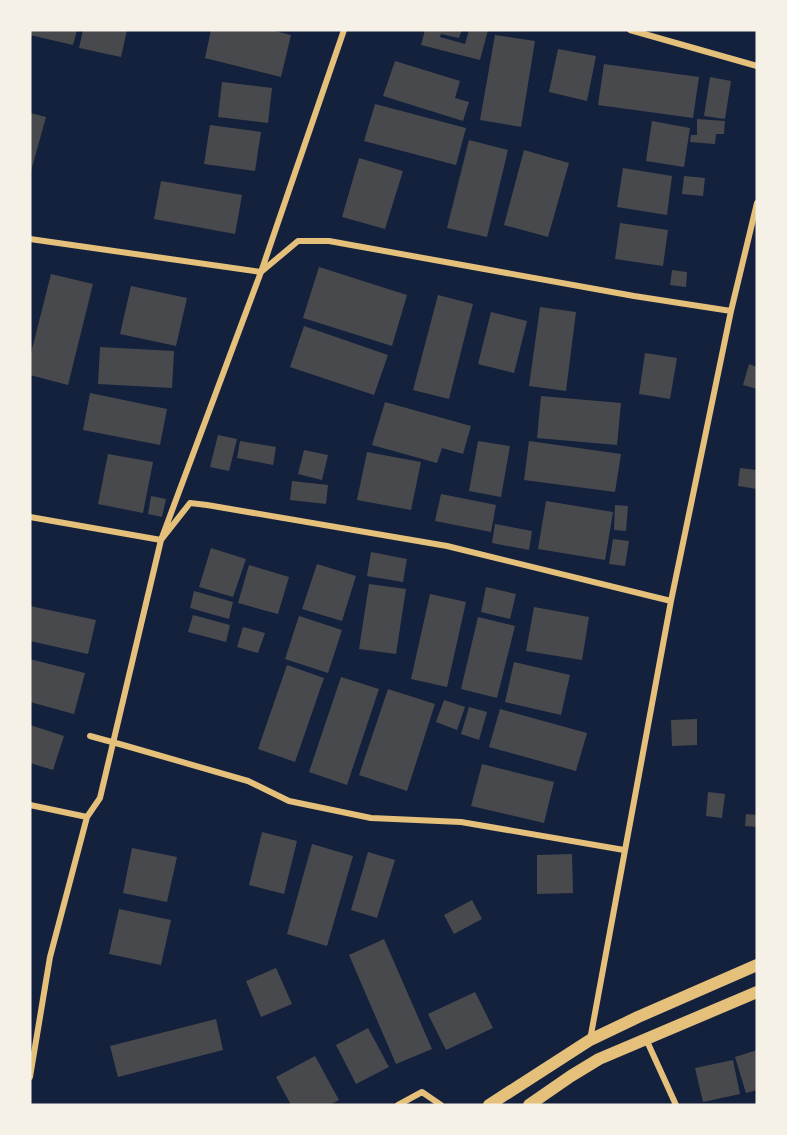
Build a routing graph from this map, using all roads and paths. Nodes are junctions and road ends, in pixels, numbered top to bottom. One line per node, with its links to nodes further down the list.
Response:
1 (344, 30): 6 (street)
2 (630, 30): 3 (street)
3 (757, 66)
4 (757, 204): 7 (street)
5 (30, 239): 6 (street)
6 (261, 272): 7 (street); 9 (street)
7 (731, 311): 10 (street)
8 (30, 517): 9 (street)
9 (161, 540): 10 (street); 13 (street)
10 (671, 601): 14 (street)
11 (90, 736): 14 (street)
12 (30, 806): 13 (street)
13 (87, 817): 19 (street)
14 (624, 850): 18 (street)
15 (757, 965): 18 (main road)
16 (757, 992): 17 (main road)
17 (645, 1038): 23 (main road); 24 (street)
18 (590, 1040): 22 (main road)
19 (30, 1077)
20 (398, 1105): 21 (street)
21 (441, 1105)
22 (489, 1105)
23 (530, 1105)
24 (676, 1105)

